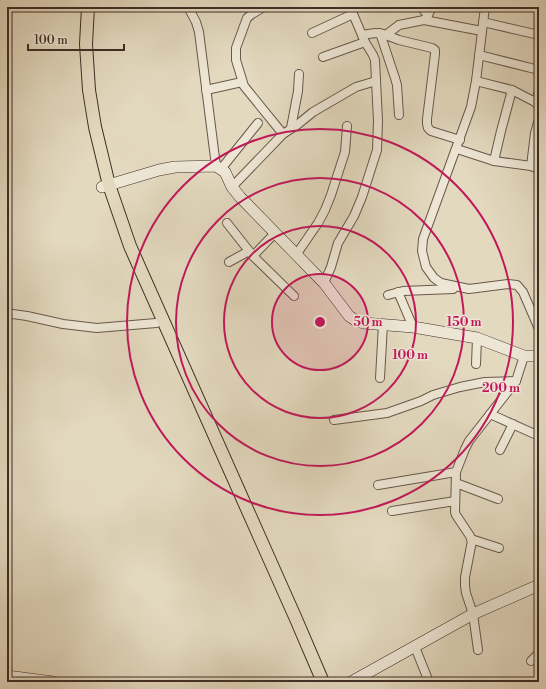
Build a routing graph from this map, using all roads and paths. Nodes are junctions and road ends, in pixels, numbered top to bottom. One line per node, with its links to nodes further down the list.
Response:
1 (81, 7): 39 (main road)
2 (88, 7): 39 (main road)
3 (188, 7): 23 (street)
4 (264, 7): 21 (street)
5 (421, 7): 9 (street)
6 (432, 7): 9 (street)
7 (485, 7): 10 (street)
8 (352, 10): 12 (street); 15 (street)
9 (426, 18): 11 (street); 13 (street)
10 (483, 22): 11 (street); 14 (street)
11 (482, 31): 16 (street)
12 (312, 33)
13 (383, 34): 15 (street); 27 (street); 33 (street)
14 (539, 35)
15 (364, 39): 17 (street); 20 (street)
16 (479, 55): 18 (street); 22 (street)
17 (323, 57)
18 (539, 70)
19 (300, 74): 31 (street)
20 (376, 81): 31 (street); 46 (street)
21 (242, 82): 23 (street); 32 (street)
22 (476, 82): 24 (street); 33 (street)
23 (206, 90): 37 (street)
24 (512, 90): 26 (street); 35 (street)
25 (539, 90): 26 (street)
26 (538, 104)
27 (400, 115)
28 (539, 119): 36 (street)
29 (258, 123): 37 (street)
30 (347, 126): 44 (street)
31 (291, 128): 32 (street)
32 (283, 134): 40 (street)
33 (460, 140): 34 (street)
34 (457, 149): 35 (street); 47 (street)
35 (494, 161): 36 (street)
36 (531, 166): 38 (street)
37 (219, 167): 39 (street); 40 (street)
38 (539, 169)
39 (105, 186): 52 (main road); 84 (main road)
40 (232, 187): 42 (street)
41 (228, 223): 43 (street)
42 (275, 233): 43 (street); 44 (street)
43 (251, 254): 45 (street); 50 (street)
44 (296, 255): 46 (street)
45 (229, 262)
46 (324, 282): 53 (street)
47 (469, 289): 48 (street); 55 (street)
48 (398, 292): 49 (street); 54 (street)
49 (388, 295)
50 (294, 296)
51 (7, 316): 52 (street)
52 (156, 323): 83 (main road)
53 (383, 324): 54 (street); 60 (street)
54 (413, 327): 56 (street)
55 (539, 328)
56 (477, 338): 57 (street); 59 (street)
57 (524, 356): 58 (street); 61 (street)
58 (539, 356)
59 (476, 364)
60 (380, 378)
61 (516, 381): 62 (street); 63 (street)
62 (490, 414): 64 (street); 67 (street)
63 (334, 420)
64 (513, 424): 65 (street); 66 (street)
65 (539, 436)
66 (500, 450)
67 (456, 472): 68 (street); 69 (street)
68 (456, 483): 70 (street); 71 (street)
69 (378, 485)
70 (498, 500)
71 (455, 501): 72 (street); 73 (street)
72 (392, 511)
73 (471, 539): 74 (street); 76 (street)
74 (499, 548)
75 (539, 585): 76 (street)
76 (473, 614): 77 (street); 78 (street)
77 (417, 645): 85 (street); 86 (street)
78 (478, 650)
79 (539, 653): 80 (street)
80 (531, 661)
81 (7, 676): 82 (street)
82 (53, 682)
83 (314, 682)
84 (323, 682)
85 (351, 682)
86 (429, 682)

